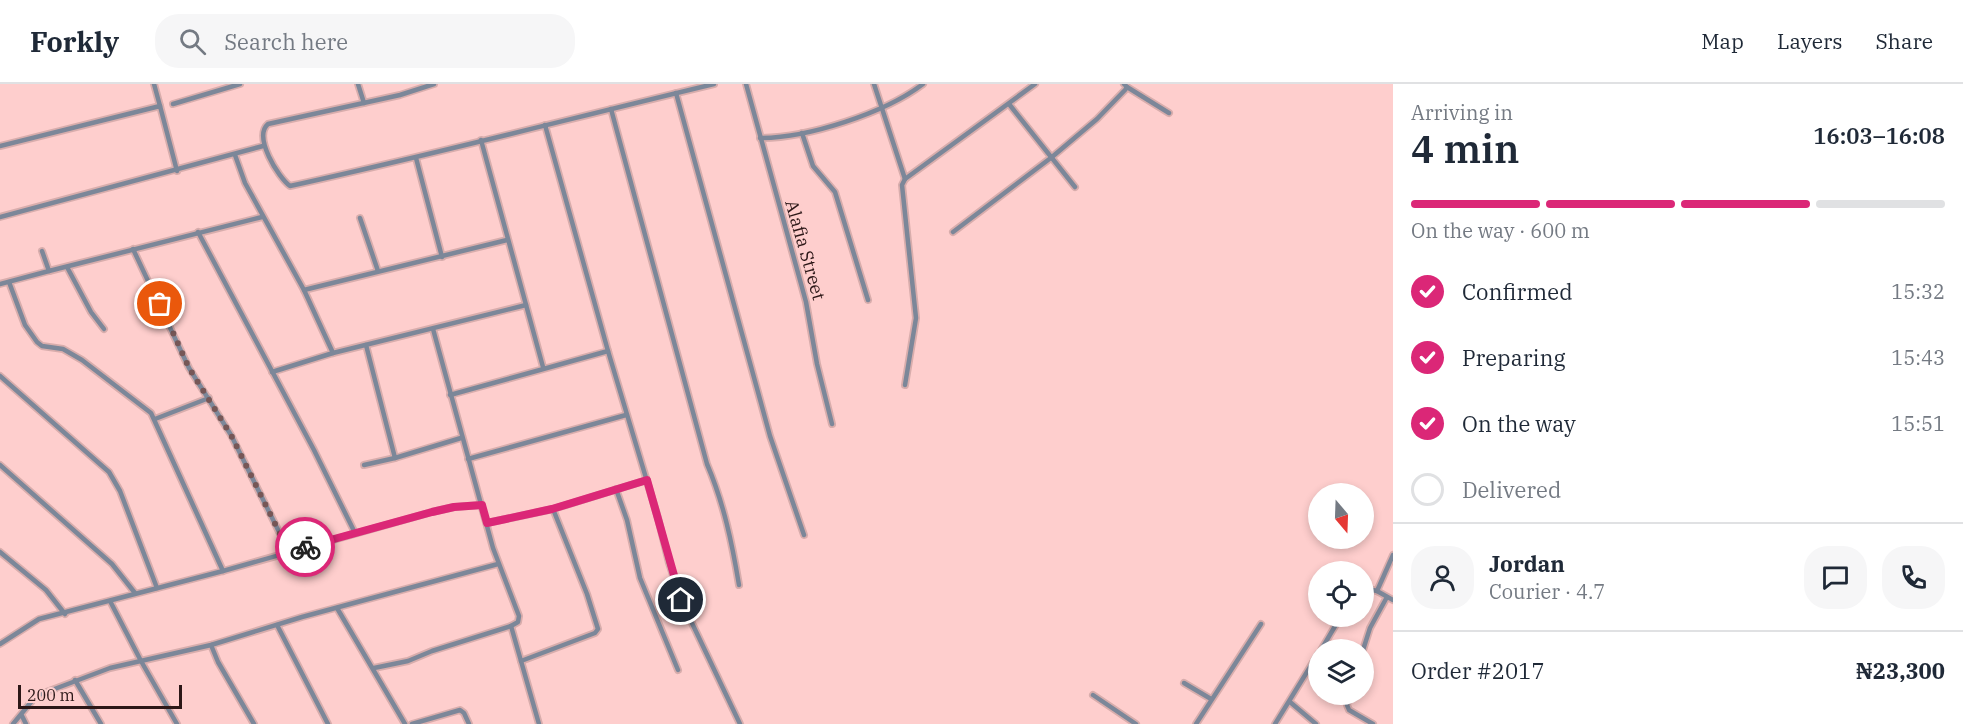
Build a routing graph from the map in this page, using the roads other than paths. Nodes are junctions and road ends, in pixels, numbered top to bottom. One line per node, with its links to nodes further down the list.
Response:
1 (154, 84): 15 (street)
2 (240, 84): 13 (street)
3 (357, 84): 12 (street)
4 (434, 84): 12 (street)
5 (714, 84): 11 (street)
6 (746, 84): 21 (street, Alafia Street)
7 (874, 84): 16 (street)
8 (923, 84): 16 (street)
9 (1035, 84): 14 (street)
10 (1126, 86): 18 (street); 26 (street)
11 (676, 93): 17 (street); 73 (street)
12 (364, 103): 24 (street)
13 (173, 104)
14 (1009, 104): 26 (street); 29 (street)
15 (160, 106): 23 (street); 28 (street)
16 (882, 107): 20 (street); 29 (street)
17 (612, 109): 19 (street); 79 (street)
18 (1169, 113)
19 (545, 124): 22 (street); 51 (street)
20 (802, 133): 21 (street); 46 (street)
21 (760, 138): 61 (street, Alafia Street)
22 (481, 140): 27 (street); 36 (street)
23 (0, 146)
24 (263, 146): 25 (street); 27 (street)
25 (235, 155): 28 (street); 32 (street)
26 (1052, 157): 30 (street); 35 (street)
27 (416, 158): 39 (street)
28 (177, 171): 31 (street)
29 (905, 179): 56 (street)
30 (1075, 187)
31 (0, 217)
32 (262, 217): 34 (street); 45 (street)
33 (360, 219): 42 (street)
34 (198, 232): 37 (street); 54 (street)
35 (953, 232)
36 (507, 240): 39 (street); 47 (street)
37 (134, 249): 40 (street); 58 (street)
38 (42, 251): 41 (street)
39 (442, 257): 42 (street)
40 (68, 267): 41 (street); 49 (street)
41 (49, 271): 43 (street)
42 (378, 271): 45 (street)
43 (9, 282): 44 (street); 60 (street)
44 (0, 284)
45 (304, 290): 52 (street)
46 (868, 300)
47 (526, 305): 48 (street); 53 (street)
48 (433, 329): 50 (street); 57 (street)
49 (104, 330)
50 (366, 345): 52 (street); 63 (street)
51 (608, 351): 53 (street); 59 (street)
52 (333, 353): 54 (street)
53 (543, 367): 57 (street)
54 (272, 372): 72 (street)
55 (0, 376): 80 (street)
56 (905, 385)
57 (450, 395): 62 (street)
58 (209, 398): 60 (street); 75 (street)
59 (626, 415): 64 (street); 67 (street)
60 (155, 419): 78 (street)
61 (832, 424)
62 (461, 438): 63 (street); 64 (street)
63 (395, 458): 66 (street)
64 (468, 459): 69 (street)
65 (0, 465): 83 (street)
66 (364, 465)
67 (647, 480): 68 (street); 117 (street)
68 (616, 489): 70 (street); 98 (street)
69 (482, 505): 71 (street); 72 (street)
70 (552, 509): 71 (street); 96 (street)
71 (487, 523): 77 (street)
72 (355, 533): 75 (street)
73 (804, 535)
74 (0, 552): 88 (street)
75 (289, 552): 78 (street)
76 (1393, 555): 82 (street)
77 (498, 564): 87 (street); 91 (street)
78 (223, 571): 80 (street)
79 (740, 585)
80 (157, 588): 83 (street)
81 (1374, 590): 82 (street)
82 (1377, 591): 84 (street)
83 (135, 592): 86 (street)
84 (1387, 597): 85 (street); 92 (street)
85 (1393, 600)
86 (110, 601): 88 (street); 95 (street)
87 (337, 608): 90 (street); 97 (street)
88 (65, 614): 93 (street)
89 (1261, 624): 103 (street)
90 (277, 625): 94 (street); 112 (street)
91 (511, 626): 96 (street); 97 (street)
92 (1366, 639)
93 (0, 644)
94 (211, 645): 95 (street); 111 (street)
95 (141, 661): 100 (street); 110 (street)
96 (521, 661): 116 (street)
97 (374, 668): 113 (street)
98 (678, 670)
99 (1308, 671): 104 (street)
100 (75, 680): 106 (street); 109 (street)
101 (1184, 682): 103 (street)
102 (1093, 695): 118 (street)
103 (1211, 699): 119 (street)
104 (1290, 702): 120 (street); 121 (street)
105 (1347, 705): 122 (street)
106 (22, 716): 107 (street); 108 (street)
107 (13, 724)
108 (26, 724)
109 (101, 724)
110 (177, 724)
111 (254, 724)
112 (328, 724)
113 (405, 724)
114 (412, 724): 115 (street)
115 (469, 724)
116 (539, 724)
117 (740, 724)
118 (1136, 724)
119 (1196, 724)
120 (1275, 724)
121 (1316, 724)
122 (1373, 724)

